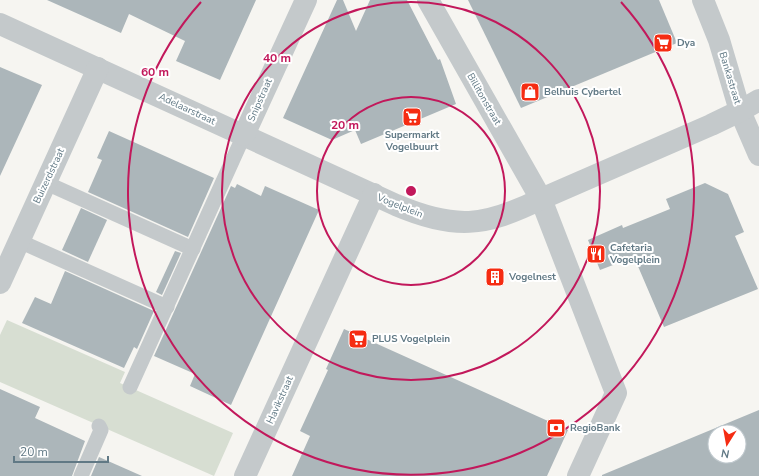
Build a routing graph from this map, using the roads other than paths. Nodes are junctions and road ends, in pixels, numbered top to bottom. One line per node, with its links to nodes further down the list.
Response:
1 (306, 0): 8 (street, Snipstraat)
2 (428, 0): 12 (street, Billitonstraat)
3 (703, 0): 7 (street, Bankastraat)
4 (0, 24): 5 (street, Adelaarstraat)
5 (98, 68): 8 (street, Adelaarstraat); 10 (street, Buizerdstraat)
6 (759, 100): 7 (street, Vogelplein)
7 (740, 111): 9 (street, Bankastraat); 12 (street, Vogelplein)
8 (244, 135): 11 (street, Adelaarstraat); 14 (lane)
9 (759, 155)
10 (46, 183): 13 (street, Buizerdstraat); 14 (lane)
11 (374, 194): 12 (street, Vogelplein); 17 (street, Vogelplein)
12 (541, 199): 22 (street)
13 (19, 241): 15 (street, Buizerdstraat); 16 (lane)
14 (193, 249): 16 (lane)
15 (0, 283)
16 (166, 307): 18 (lane)
17 (314, 325): 21 (street, Havikstraat)
18 (130, 387)
19 (99, 426): 20 (lane)
20 (81, 476)
21 (245, 476)
22 (578, 476)

